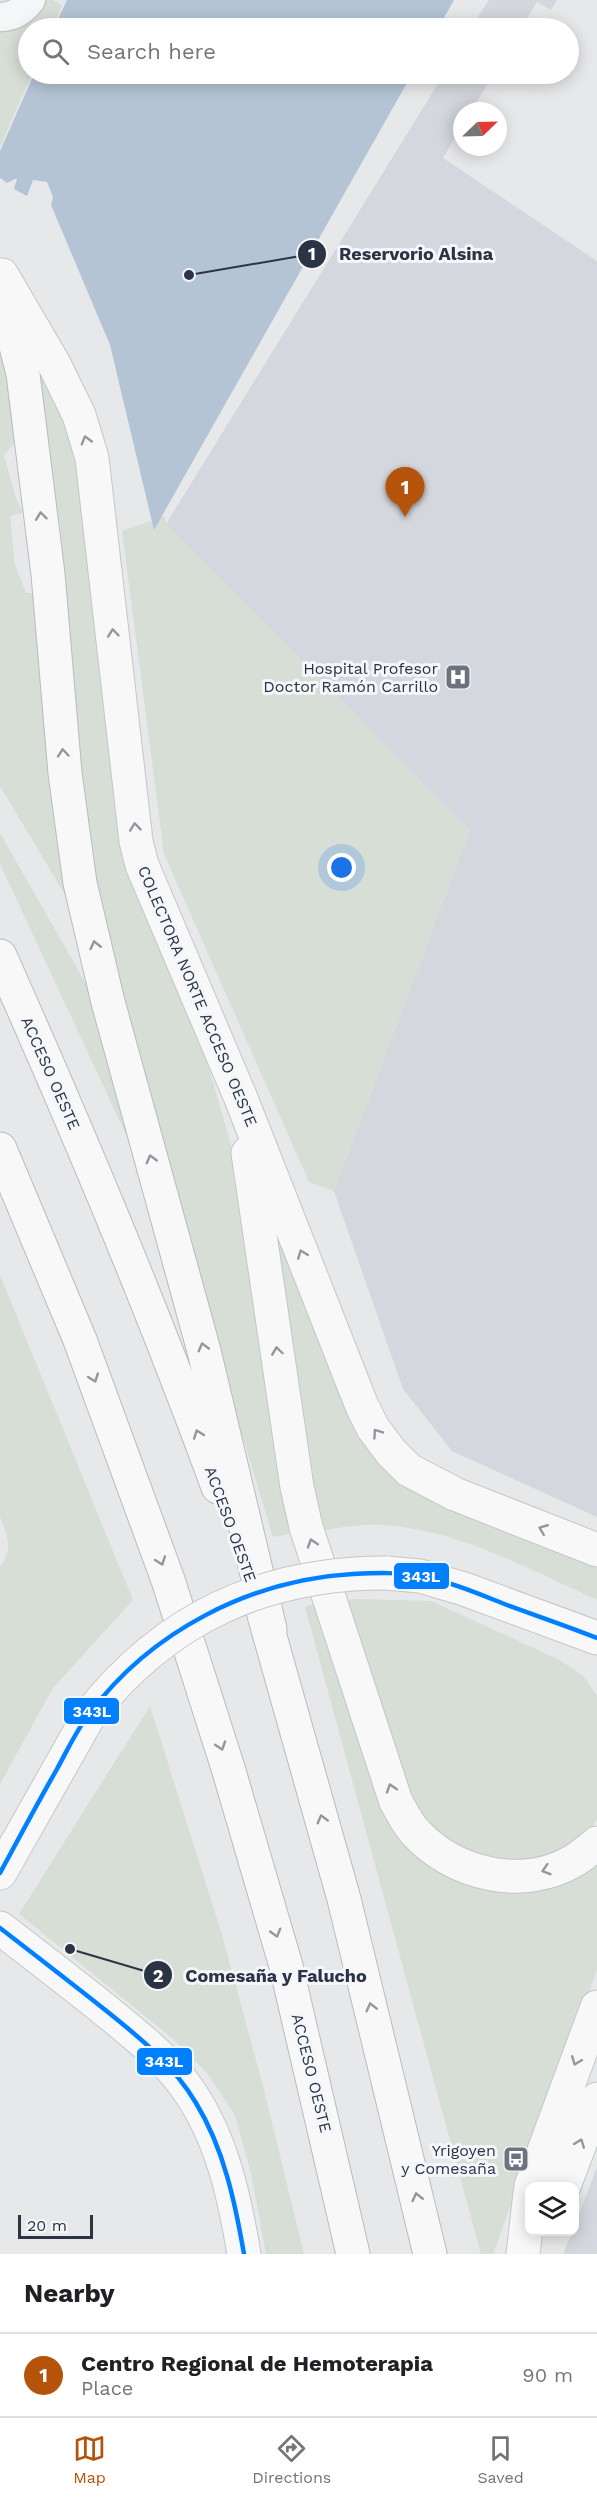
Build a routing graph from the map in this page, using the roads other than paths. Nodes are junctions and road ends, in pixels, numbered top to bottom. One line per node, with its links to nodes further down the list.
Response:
1 (30, 1): 2 (street)
2 (0, 17)
3 (0, 271): 6 (main road, COLECTORA NORTE ACCESO OESTE, one-way to 3)
4 (0, 282): 11 (main road, one-way to 4)
5 (0, 956): 11 (main road, ACCESO OESTE, one-way to 5)
6 (240, 1096): 10 (main road, COLECTORA NORTE ACCESO OESTE, one-way to 6); 13 (main road, one-way to 6)
7 (0, 1149): 9 (main road, ACCESO OESTE)
8 (0, 1191): 9 (main road)
9 (80, 1340): 21 (main road, ACCESO OESTE, one-way to 21)
10 (597, 1550)
11 (270, 1629): 22 (main road, ACCESO OESTE, one-way to 11)
12 (592, 1642): 14 (main road, bridge)
13 (597, 1843)
14 (0, 1873)
15 (0, 1929): 20 (main road)
16 (597, 2007): 18 (main road, one-way to 18)
17 (597, 2100): 19 (main road, one-way to 17)
18 (533, 2182)
19 (566, 2182)
20 (244, 2254)
21 (353, 2254)
22 (430, 2254)

